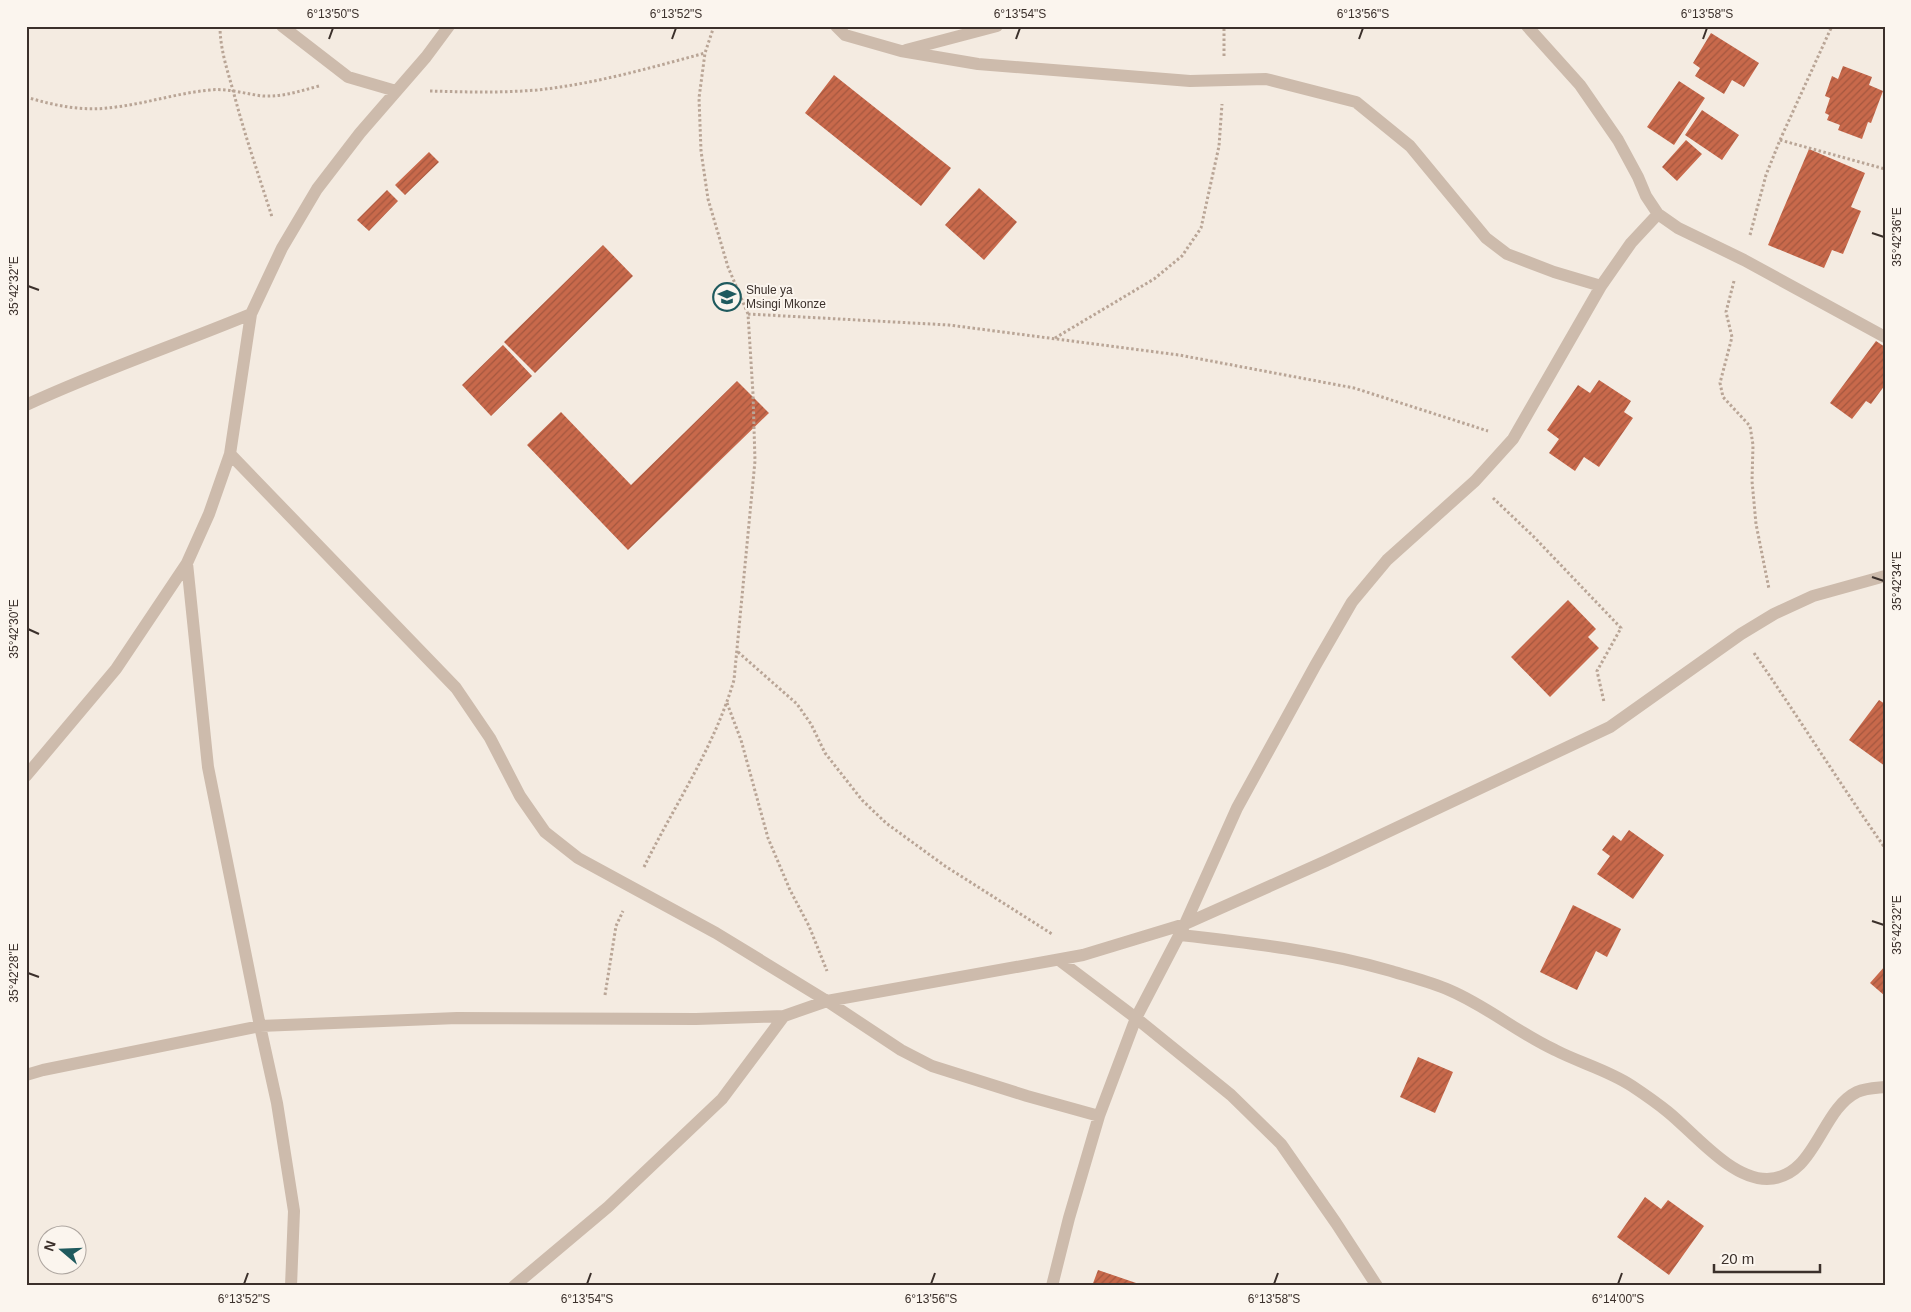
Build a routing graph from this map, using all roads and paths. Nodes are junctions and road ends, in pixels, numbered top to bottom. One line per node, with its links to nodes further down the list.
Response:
1 (220, 26): 13 (path)
2 (282, 26): 11 (street)
3 (449, 26): 14 (street)
4 (714, 26): 10 (path)
5 (836, 26): 9 (street)
6 (997, 26): 9 (street)
7 (1527, 26): 18 (street)
8 (1832, 26): 16 (path)
9 (901, 51): 12 (street)
10 (705, 53): 14 (path); 23 (path)
11 (348, 77): 13 (path); 14 (street)
12 (1224, 81): 21 (street); 25 (path)
13 (232, 90): 15 (path); 19 (path)
14 (396, 91): 19 (street)
15 (26, 97)
16 (1780, 140): 17 (path); 20 (path)
17 (1885, 169)
18 (1658, 214): 20 (street); 21 (street)
19 (282, 248): 22 (street)
20 (1744, 260): 24 (street); 32 (path)
21 (1601, 286): 27 (street)
22 (251, 314): 26 (street); 28 (street)
23 (748, 314): 25 (path); 34 (path)
24 (1885, 337)
25 (1054, 339): 27 (path)
26 (26, 405)
27 (1513, 439): 29 (street)
28 (230, 454): 30 (street); 39 (street)
29 (1475, 481): 36 (path); 40 (street)
30 (187, 563): 37 (street); 47 (street)
31 (1885, 576): 32 (street)
32 (1774, 614): 33 (street)
33 (1741, 634): 36 (street); 38 (path)
34 (738, 652): 35 (path); 41 (path)
35 (727, 703): 39 (path); 43 (path)
36 (1610, 727): 40 (street)
37 (26, 776)
38 (1885, 848)
39 (634, 890): 43 (street); 45 (path)
40 (1182, 929): 41 (street); 46 (street); 49 (street)
41 (1083, 956): 42 (street)
42 (1060, 960): 43 (street); 46 (street)
43 (832, 1000): 44 (street); 50 (street)
44 (784, 1016): 45 (street); 52 (street)
45 (602, 1018): 47 (street)
46 (1136, 1018): 50 (street); 54 (street)
47 (260, 1026): 48 (street); 51 (street)
48 (26, 1075)
49 (1885, 1087)
50 (1099, 1116): 53 (street)
51 (291, 1286)
52 (514, 1286)
53 (1052, 1286)
54 (1377, 1286)

